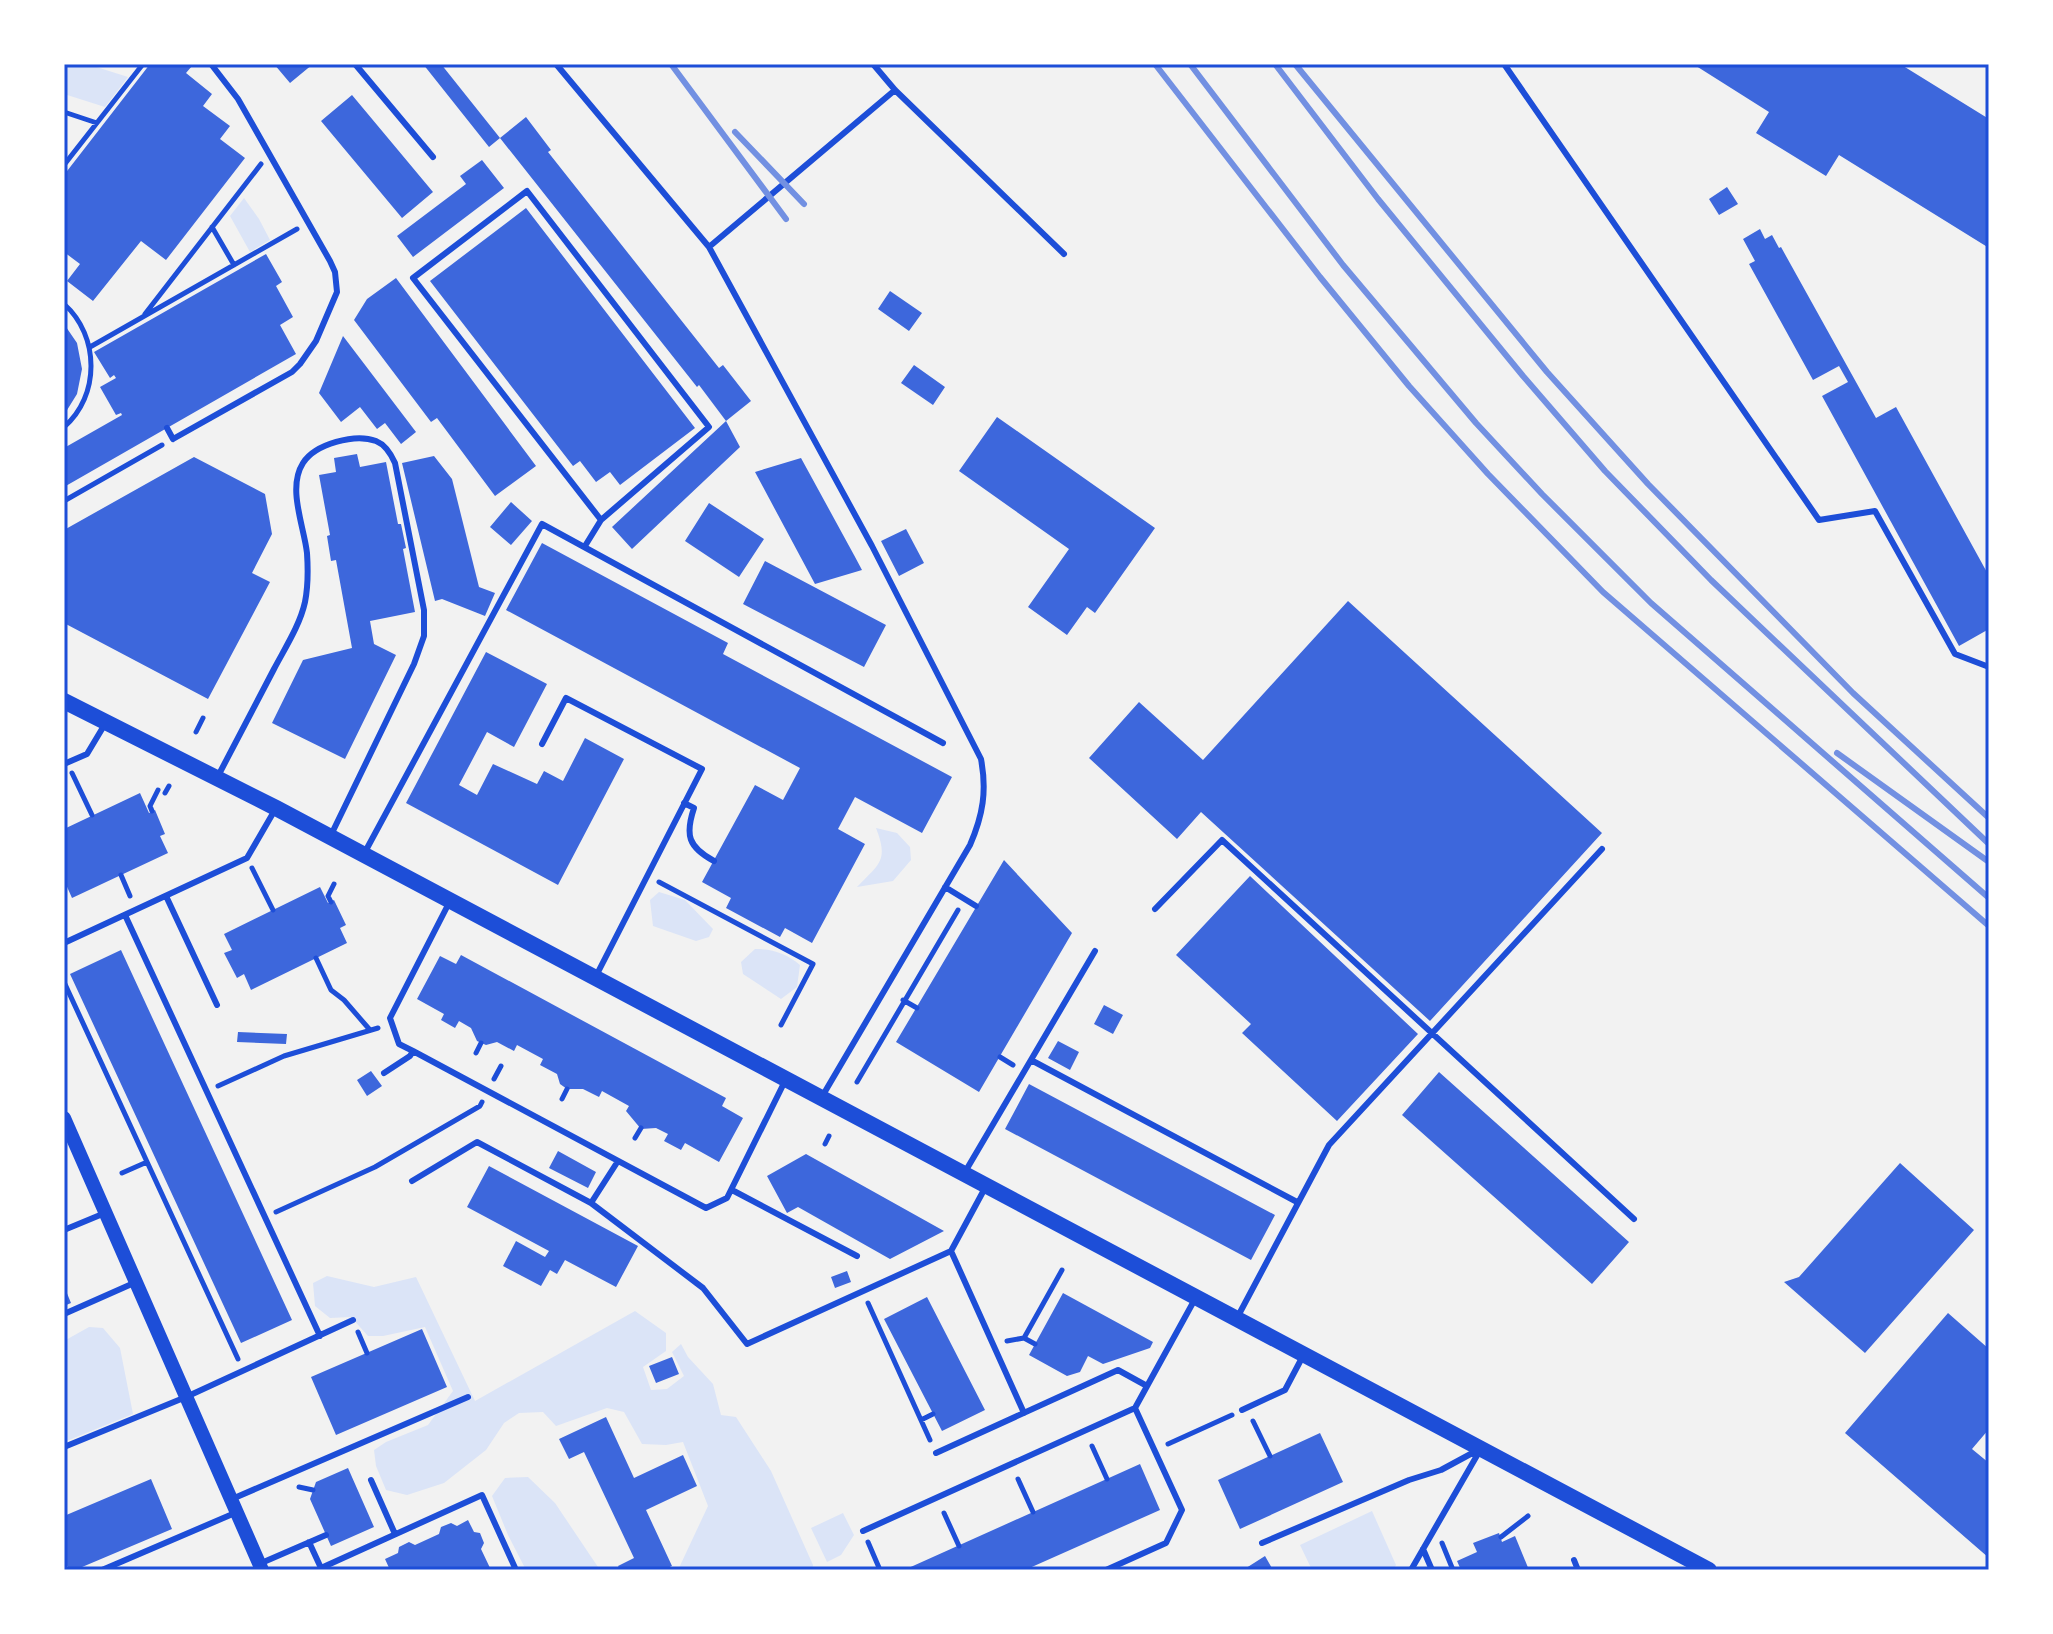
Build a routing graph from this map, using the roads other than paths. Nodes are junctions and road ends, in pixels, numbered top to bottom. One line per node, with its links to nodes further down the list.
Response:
1 (211, 64): 10 (lane)
2 (355, 64): 7 (lane)
3 (556, 64): 8 (lane)
4 (873, 64): 6 (lane)
5 (1504, 64): 13 (lane)
6 (895, 90): 8 (lane); 9 (lane)
7 (433, 157)
8 (709, 247): 26 (lane)
9 (1064, 254)
10 (167, 428)
11 (601, 520): 11 (lane); 12 (lane)
12 (585, 546): 16 (lane); 24 (lane)
13 (1989, 667)
14 (64, 701): 15 (main road)
15 (107, 721): 18 (lane); 19 (main road)
16 (943, 743)
17 (542, 744): 20 (lane)
18 (66, 763)
19 (217, 778): 21 (main road); 22 (lane)
20 (684, 803): 25 (lane); 34 (lane)
21 (276, 808): 22 (main road); 27 (lane)
22 (330, 837): 24 (main road)
23 (1602, 849): 36 (lane)
24 (363, 855): 28 (main road)
25 (714, 861)
26 (945, 887): 29 (lane); 41 (lane)
27 (166, 896): 31 (lane); 35 (lane)
28 (450, 901): 34 (main road); 37 (lane)
29 (976, 906)
30 (1155, 909): 36 (lane)
31 (125, 915): 32 (lane); 60 (lane)
32 (64, 943)
33 (1095, 951): 38 (lane)
34 (595, 978): 40 (main road)
35 (217, 1005)
36 (1432, 1034): 48 (lane); 51 (lane)
37 (413, 1051): 39 (lane); 43 (lane)
38 (1031, 1060): 44 (lane); 48 (lane)
39 (384, 1073)
40 (786, 1079): 41 (main road); 47 (lane)
41 (821, 1098): 44 (main road)
42 (64, 1118): 50 (street)
43 (618, 1161): 47 (lane); 49 (lane)
44 (964, 1173): 46 (main road)
45 (412, 1181): 49 (lane)
46 (986, 1185): 53 (lane); 56 (main road)
47 (732, 1190): 54 (lane)
48 (1297, 1202): 58 (lane)
49 (591, 1203): 53 (lane)
50 (105, 1213): 52 (lane); 55 (street)
51 (1634, 1219)
52 (64, 1230)
53 (951, 1251): 67 (lane)
54 (857, 1256)
55 (135, 1282): 57 (lane); 63 (street)
56 (1196, 1297): 58 (main road); 62 (lane)
57 (64, 1314)
58 (1237, 1318): 61 (main road)
59 (353, 1320): 60 (lane)
60 (320, 1336): 63 (lane)
61 (1304, 1354): 66 (lane); 69 (main road)
62 (1147, 1386): 65 (lane); 67 (lane)
63 (186, 1397): 68 (lane); 72 (street)
64 (468, 1397): 72 (lane)
65 (1135, 1408): 73 (lane); 84 (lane)
66 (1244, 1409)
67 (1024, 1413): 70 (lane)
68 (64, 1447)
69 (1481, 1448): 77 (lane); 78 (lane); 88 (main road)
70 (936, 1453)
71 (371, 1480): 74 (lane)
72 (234, 1506): 80 (street); 82 (lane)
73 (863, 1531)
74 (395, 1534): 81 (lane); 83 (lane)
75 (326, 1535): 76 (lane)
76 (309, 1542): 80 (lane); 81 (lane)
77 (1262, 1543)
78 (1423, 1549): 85 (lane); 86 (lane)
79 (1574, 1560): 87 (lane)
80 (260, 1567)
81 (321, 1569)
82 (102, 1570)
83 (516, 1570)
84 (1106, 1570)
85 (1411, 1570)
86 (1432, 1570)
87 (1578, 1570)
88 (1709, 1570)

